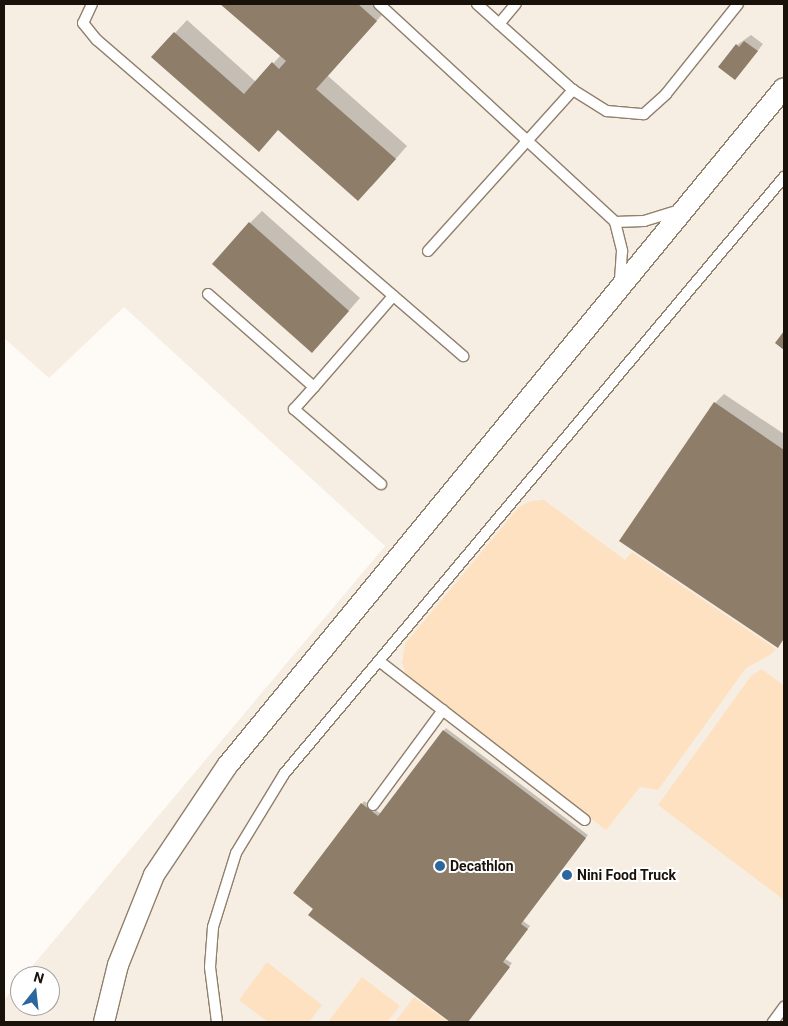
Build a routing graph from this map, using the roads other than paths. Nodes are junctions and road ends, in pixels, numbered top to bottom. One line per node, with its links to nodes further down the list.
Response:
1 (92, 4): 16 (lane)
2 (379, 4): 9 (lane)
3 (477, 4): 6 (lane)
4 (516, 4): 6 (lane)
5 (739, 4): 8 (lane)
6 (499, 24): 8 (lane)
7 (784, 88): 11 (street)
8 (572, 90): 9 (lane)
9 (527, 141): 12 (lane); 13 (lane)
10 (784, 177): 20 (lane)
11 (684, 209): 12 (lane); 14 (street)
12 (615, 222): 14 (lane)
13 (428, 251)
14 (620, 286): 25 (street)
15 (208, 294): 18 (lane)
16 (393, 296): 17 (lane); 18 (lane)
17 (463, 356)
18 (314, 386): 19 (lane)
19 (381, 484)
20 (379, 661): 21 (lane); 26 (lane)
21 (443, 710): 22 (lane); 23 (lane)
22 (373, 805)
23 (585, 820)
24 (784, 1007): 27 (lane)
25 (104, 1022)
26 (217, 1022)
27 (773, 1022)

